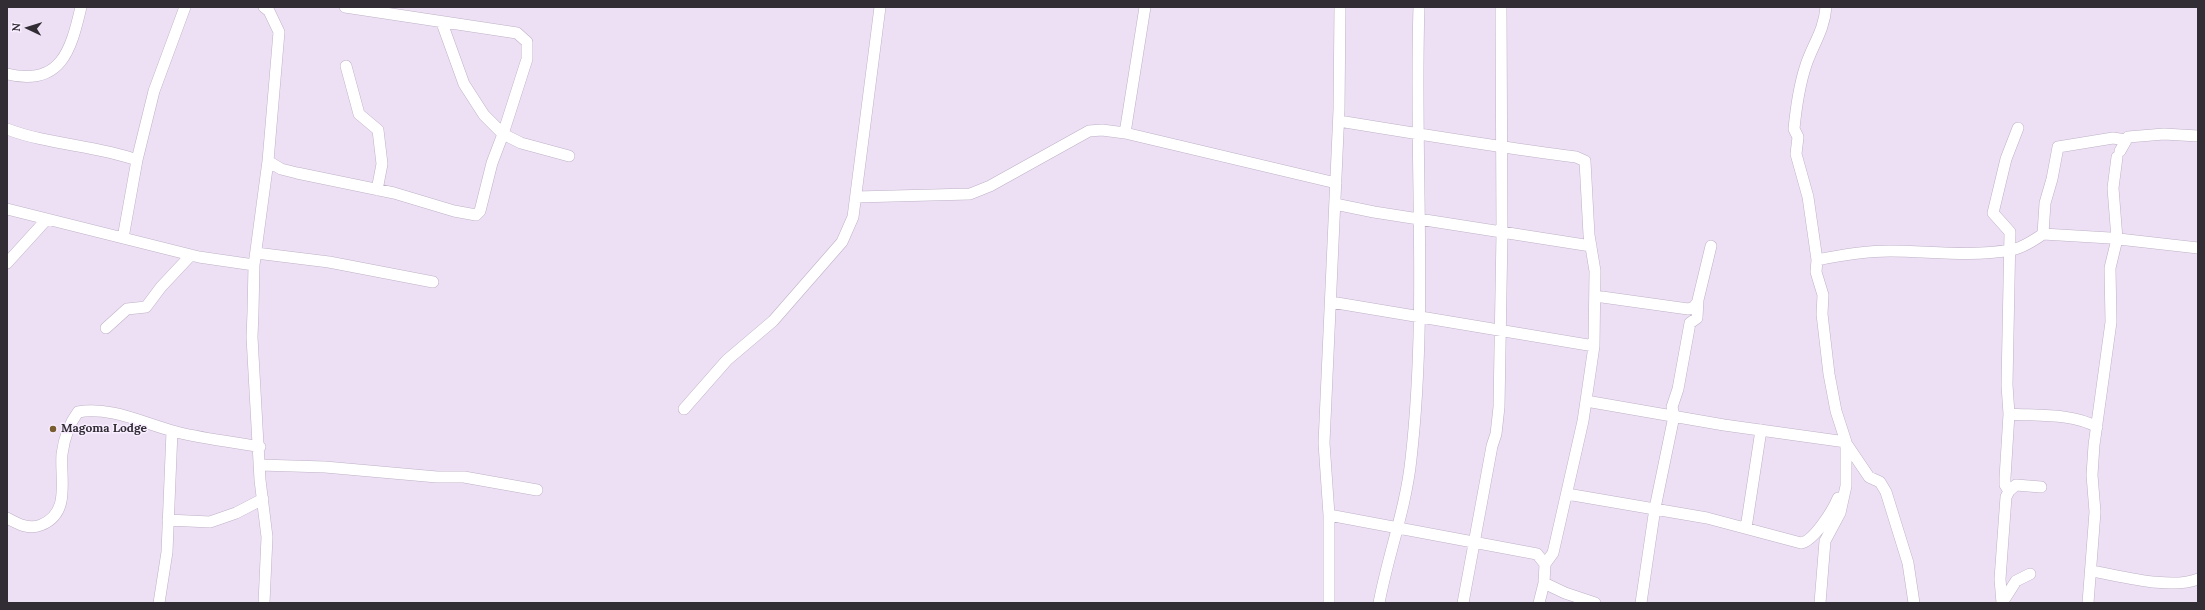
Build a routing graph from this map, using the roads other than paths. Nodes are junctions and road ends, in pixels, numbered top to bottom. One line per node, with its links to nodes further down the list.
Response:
1 (80, 7): 13 (street)
2 (185, 7): 24 (street)
3 (264, 7): 25 (street)
4 (345, 7): 11 (street)
5 (880, 7): 28 (street)
6 (1145, 7): 18 (street)
7 (1340, 7): 14 (street)
8 (1419, 7): 17 (street)
9 (1501, 7): 22 (street)
10 (1826, 7): 43 (street)
11 (442, 23): 19 (street); 19 (street)
12 (346, 66): 27 (street)
13 (7, 74)
14 (1339, 122): 17 (street); 26 (street)
15 (2018, 128): 40 (street)
16 (7, 129): 24 (street)
17 (1418, 132): 22 (street); 31 (street)
18 (1125, 133): 26 (street); 28 (street)
19 (503, 134): 23 (street); 27 (street)
20 (2198, 136): 21 (street)
21 (2126, 140): 34 (street); 36 (street)
22 (1502, 147): 33 (street); 37 (street)
23 (569, 156)
24 (137, 160): 35 (street)
25 (268, 161): 27 (street); 41 (street)
26 (1336, 182): 29 (street)
27 (377, 190)
28 (856, 197): 55 (street)
29 (1335, 204): 31 (street); 48 (street)
30 (7, 209): 32 (street)
31 (1418, 218): 33 (street); 50 (street)
32 (47, 219): 35 (street); 44 (street)
33 (1502, 233): 37 (street); 52 (street)
34 (2043, 234): 36 (street); 40 (street)
35 (123, 238): 42 (street)
36 (2117, 239): 39 (street); 58 (street)
37 (1591, 246): 47 (street)
38 (1711, 246): 49 (street)
39 (2198, 248)
40 (2011, 250): 43 (street); 56 (street)
41 (256, 253): 45 (street); 46 (street)
42 (191, 255): 45 (street); 51 (street)
43 (1817, 260): 61 (street)
44 (7, 262)
45 (254, 265): 62 (street)
46 (434, 282)
47 (1595, 296): 49 (street); 53 (street)
48 (1331, 302): 50 (street); 70 (street)
49 (1697, 303): 57 (street)
50 (1418, 317): 52 (street); 74 (street)
51 (106, 328)
52 (1501, 331): 53 (street); 75 (street)
53 (1594, 346): 54 (street)
54 (1586, 400): 57 (street); 67 (street)
55 (684, 409)
56 (2009, 414): 58 (street); 66 (street)
57 (1674, 416): 59 (street); 69 (street)
58 (2097, 426): 77 (street)
59 (1761, 430): 61 (street); 73 (street)
60 (172, 431): 62 (street); 71 (street); 72 (street)
61 (1846, 442): 73 (street); 89 (street); 90 (street)
62 (260, 447): 63 (street)
63 (260, 465): 65 (street); 68 (street)
64 (2041, 487): 66 (street)
65 (537, 490)
66 (2008, 490): 91 (street)
67 (1566, 494): 69 (street); 76 (street)
68 (263, 500): 72 (street); 82 (street)
69 (1655, 508): 73 (street); 88 (street)
70 (1329, 515): 74 (street); 83 (street)
71 (7, 518)
72 (168, 520): 81 (street)
73 (1746, 528)
74 (1398, 529): 75 (street); 84 (street)
75 (1475, 543): 76 (street); 85 (street)
76 (1545, 564): 80 (street)
77 (2092, 571): 79 (street); 92 (street)
78 (2030, 574): 91 (street)
79 (2198, 579)
80 (1544, 583): 86 (street); 87 (street)
81 (159, 603)
82 (264, 603)
83 (1329, 603)
84 (1379, 603)
85 (1463, 603)
86 (1539, 603)
87 (1595, 603)
88 (1642, 603)
89 (1820, 603)
90 (1914, 603)
91 (2002, 603)
92 (2088, 603)

